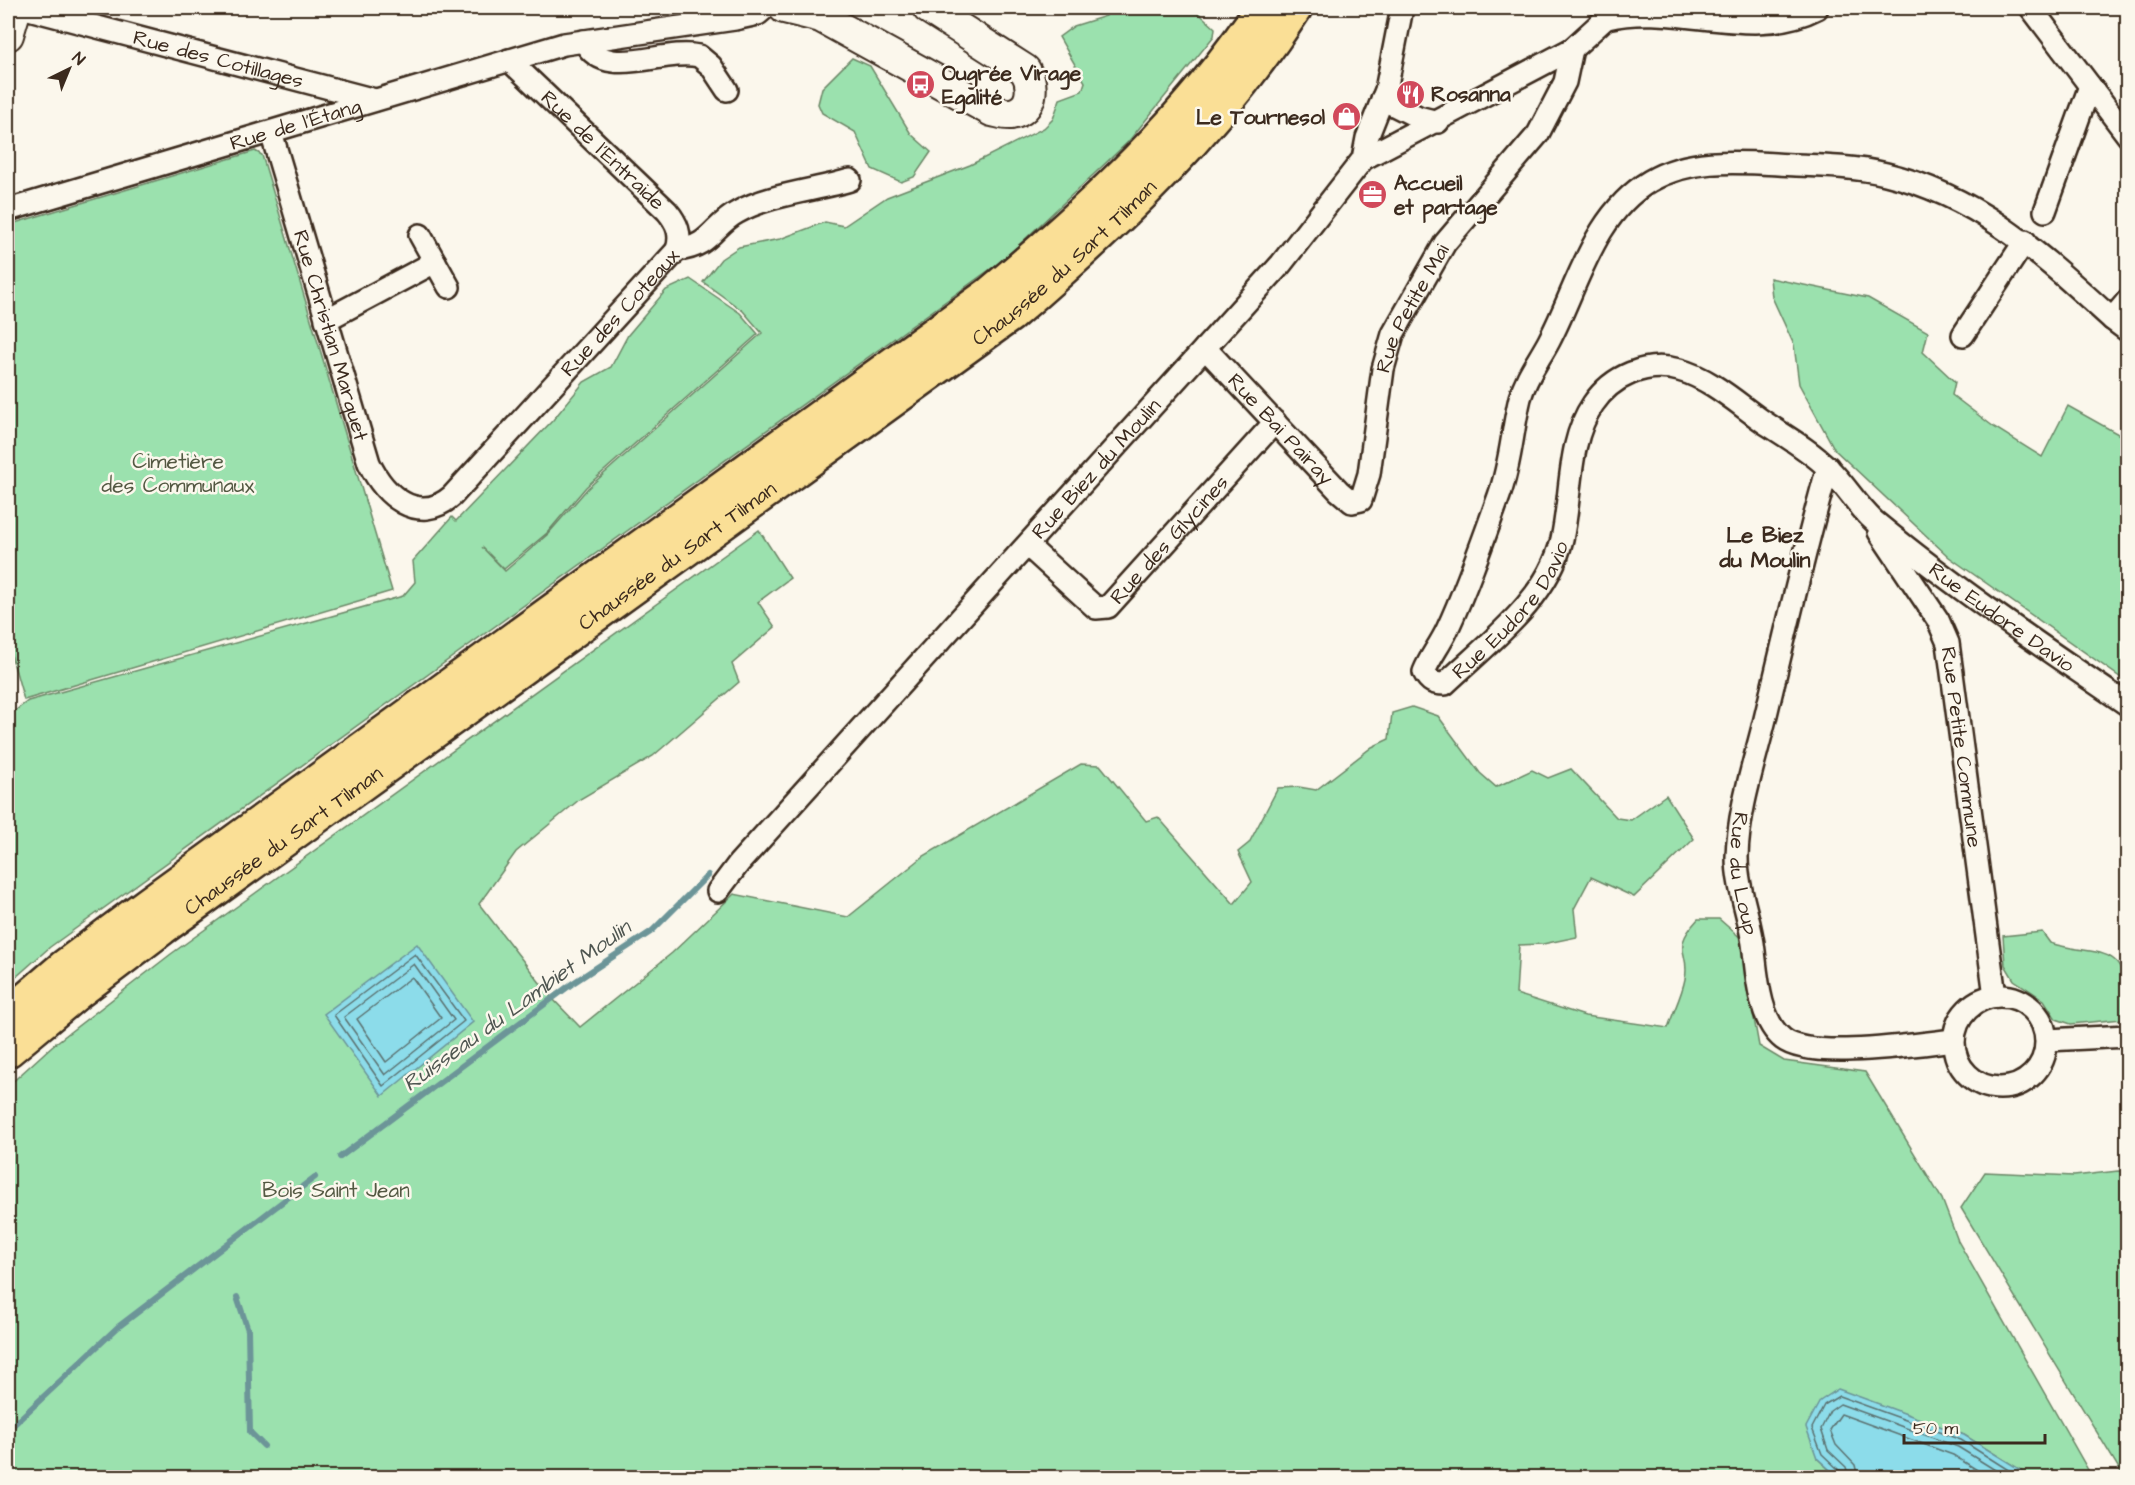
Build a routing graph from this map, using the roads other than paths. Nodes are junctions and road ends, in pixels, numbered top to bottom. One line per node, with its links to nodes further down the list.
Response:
1 (16, 8): 12 (street)
2 (26, 8): 19 (street, Rue des Cotillages)
3 (765, 8): 13 (street, Rue de l'Étang)
4 (784, 8): 5 (street)
5 (928, 8)
6 (1295, 8): 11 (highway, Chaussée du Sart Tilman)
7 (1402, 8): 18 (street, Rue Biez du Moulin)
8 (1817, 8): 10 (street)
9 (2031, 8): 16 (street)
10 (1612, 13): 14 (street)
11 (1263, 23): 46 (highway, Chaussée du Sart Tilman); 50 (highway, Chaussée du Sart Tilman)
12 (8, 35)
13 (584, 40): 15 (street, Rue de l'Étang); 17 (street)
14 (1572, 49): 20 (street); 39 (street, Rue Petite Mai)
15 (509, 60): 19 (street, Rue de l'Étang); 29 (street, Rue de l'Entraide)
16 (2090, 86): 22 (street); 26 (street)
17 (727, 90)
18 (1382, 99): 20 (street); 23 (street, Rue Biez du Moulin)
19 (375, 100): 21 (street, Rue de l'Étang)
20 (1438, 122): 23 (street)
21 (271, 132): 25 (street, Rue de l'Étang); 33 (street, Rue Christian Marquet)
22 (2127, 136)
23 (1363, 159): 36 (street, Rue Biez du Moulin)
24 (850, 180): 29 (street, Rue des Coteaux)
25 (8, 210)
26 (2044, 211)
27 (420, 235): 30 (street)
28 (2025, 241): 34 (street, Rue Eudore Davio); 35 (street); 38 (street, Rue Eudore Davio)
29 (677, 250): 40 (street, Rue des Coteaux)
30 (435, 262): 31 (street); 33 (street)
31 (449, 286)
32 (2127, 300): 34 (street)
33 (326, 320): 40 (street, Rue Christian Marquet)
34 (2120, 325)
35 (1963, 335)
36 (1205, 348): 37 (street, Rue Bai Pairay); 42 (street, Rue Biez du Moulin)
37 (1275, 422): 39 (street, Rue Bai Pairay); 42 (street, Rue des Glycines)
38 (1828, 467): 41 (street, Rue Eudore Davio); 48 (street, Rue du Loup)
39 (1361, 500)
40 (428, 507)
41 (1871, 518): 43 (street, Rue Eudore Davio); 45 (street, Rue Petite Commune)
42 (1028, 546): 44 (street, Rue Biez du Moulin)
43 (2127, 705)
44 (718, 891)
45 (1995, 996): 48 (street); 49 (street)
46 (8, 1015)
47 (2127, 1036): 49 (street)
48 (1954, 1040): 49 (street)
49 (2047, 1040)
50 (8, 1050)

